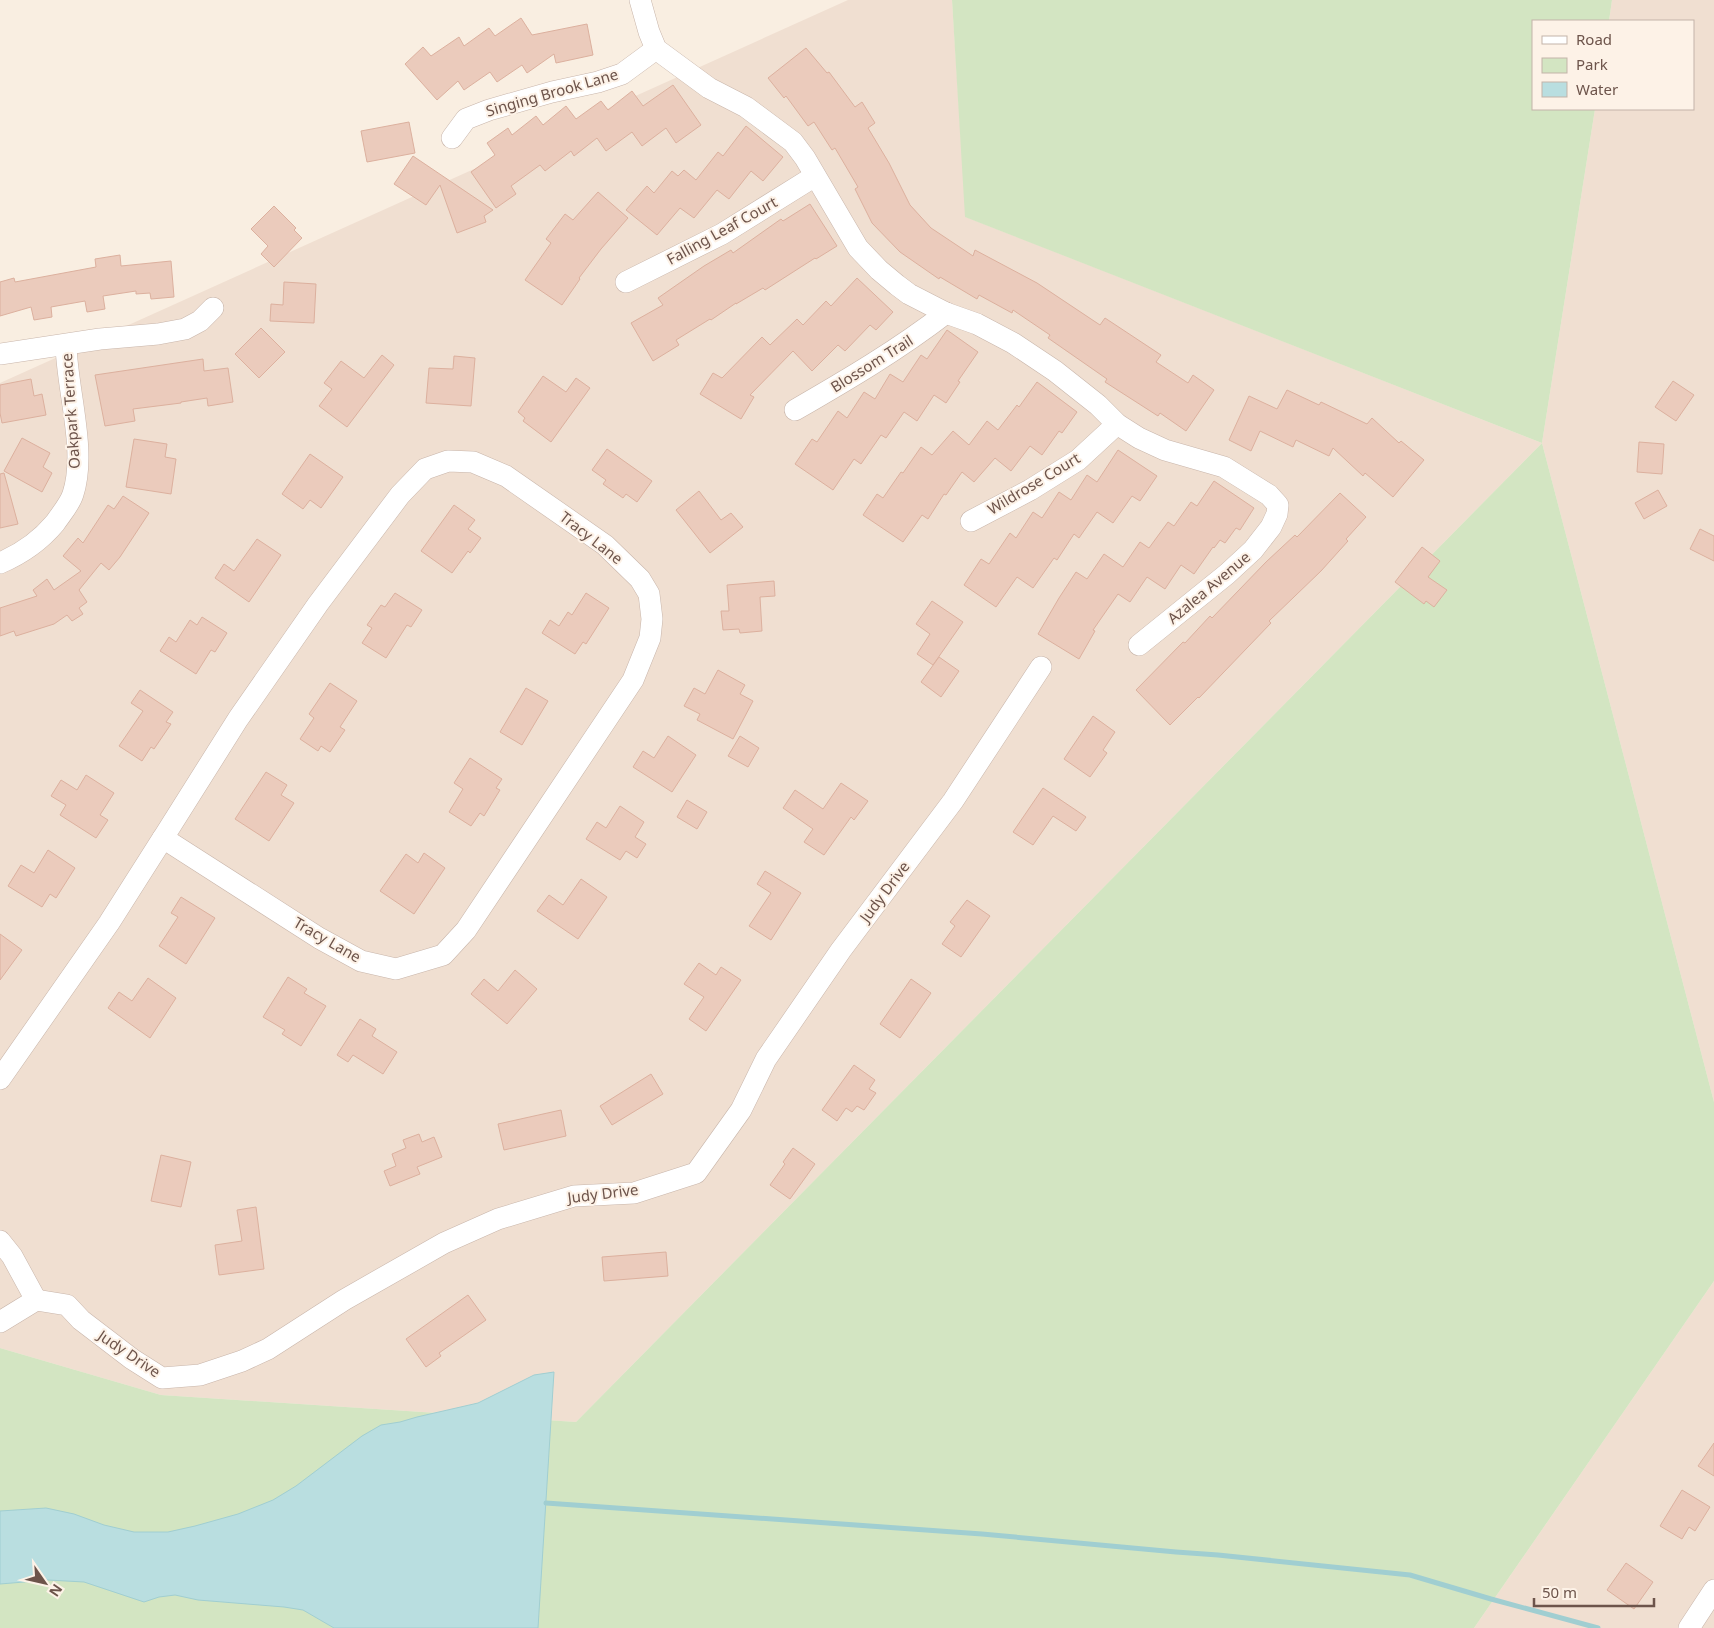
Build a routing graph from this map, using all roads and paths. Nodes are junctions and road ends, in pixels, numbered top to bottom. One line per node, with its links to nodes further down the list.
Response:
1 (640, 0): 2 (street)
2 (656, 50): 3 (street, Singing Brook Lane); 4 (street)
3 (452, 138)
4 (815, 176): 5 (street, Falling Leaf Court); 7 (street)
5 (626, 282)
6 (213, 308): 8 (street)
7 (946, 313): 10 (street, Blossom Trail); 11 (street)
8 (66, 345): 9 (street); 13 (street, Oakpark Terrace)
9 (0, 354)
10 (795, 410)
11 (1116, 424): 12 (street, Wildrose Court); 14 (street, Azalea Avenue)
12 (971, 521)
13 (0, 564)
14 (1139, 645)
15 (1041, 667): 19 (street, Judy Drive)
16 (163, 838): 16 (street, Tracy Lane); 17 (street, Tracy Lane)
17 (0, 1079)
18 (0, 1241): 19 (street)
19 (36, 1300): 20 (street)
20 (0, 1322)
21 (1714, 1590): 22 (street)
22 (1688, 1628)

